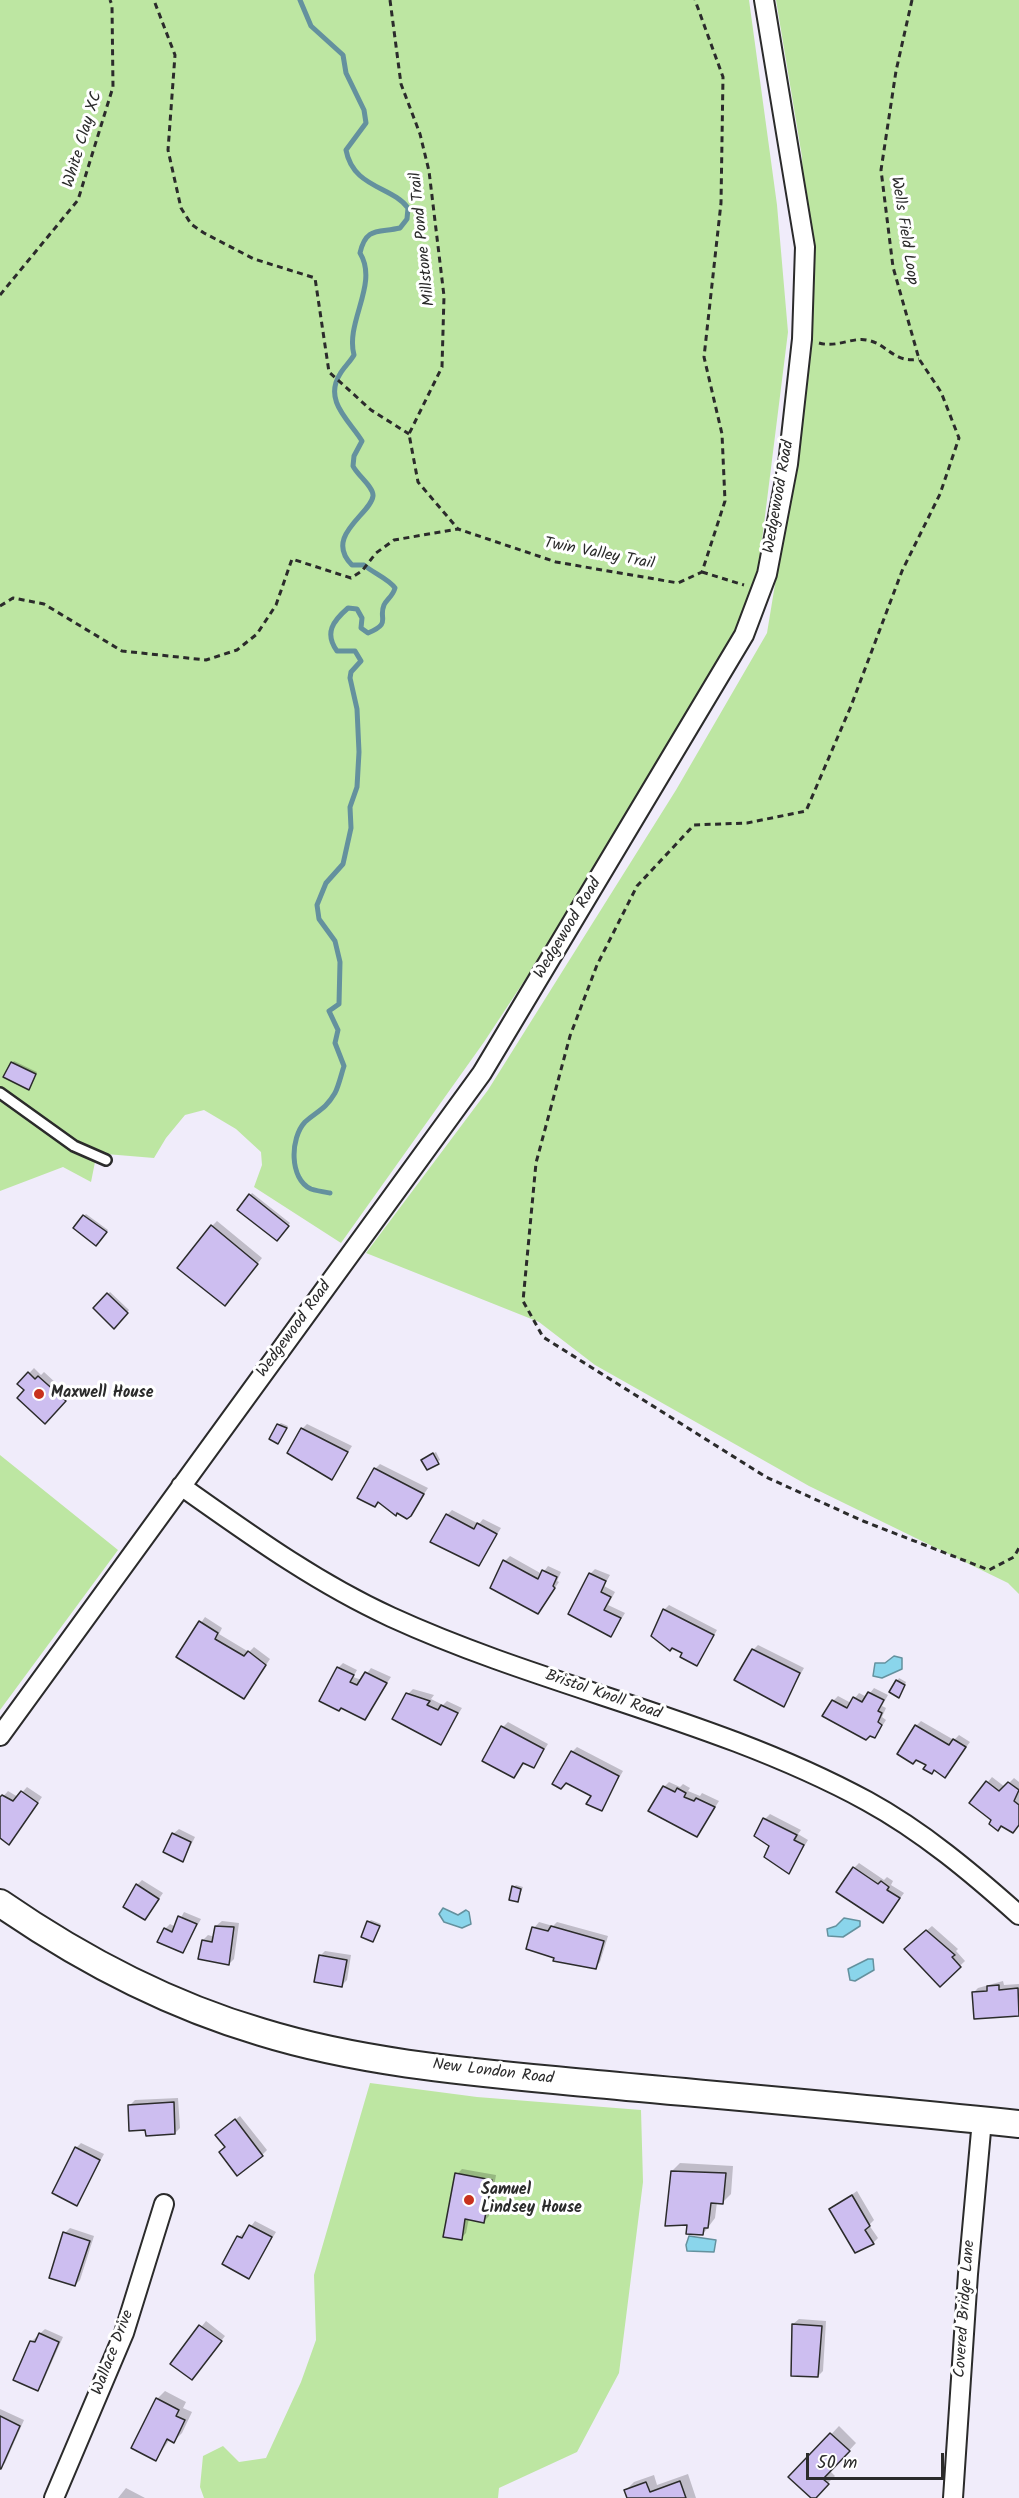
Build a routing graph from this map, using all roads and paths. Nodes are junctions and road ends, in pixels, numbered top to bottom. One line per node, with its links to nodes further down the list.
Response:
1 (110, 0): 7 (path, White Clay XC)
2 (390, 0): 10 (path, Millstone Pond Trail)
3 (695, 0): 12 (path)
4 (764, 0): 8 (street, Wedgewood Road)
5 (912, 0): 9 (path, Wells Field Loop)
6 (155, 3): 10 (path)
7 (0, 295)
8 (802, 339): 9 (path); 13 (street, Wedgewood Road)
9 (919, 359): 18 (path, Wells Field Loop)
10 (409, 434): 11 (path)
11 (458, 529): 12 (path, Twin Valley Trail); 14 (path, Twin Valley Trail)
12 (702, 572): 13 (path)
13 (761, 590): 17 (street, Wedgewood Road)
14 (0, 606)
15 (0, 1093): 16 (lane)
16 (106, 1160)
17 (181, 1486): 19 (street, Wedgewood Road); 21 (street, Bristol Knoll Road)
18 (1019, 1548)
19 (0, 1736)
20 (0, 1903): 22 (main road, New London Road)
21 (1019, 1915)
22 (982, 2120): 23 (main road, New London Road); 26 (street, Covered Bridge Lane)
23 (1019, 2124)
24 (164, 2204): 25 (street, Wallace Drive)
25 (54, 2498)
26 (953, 2498)

